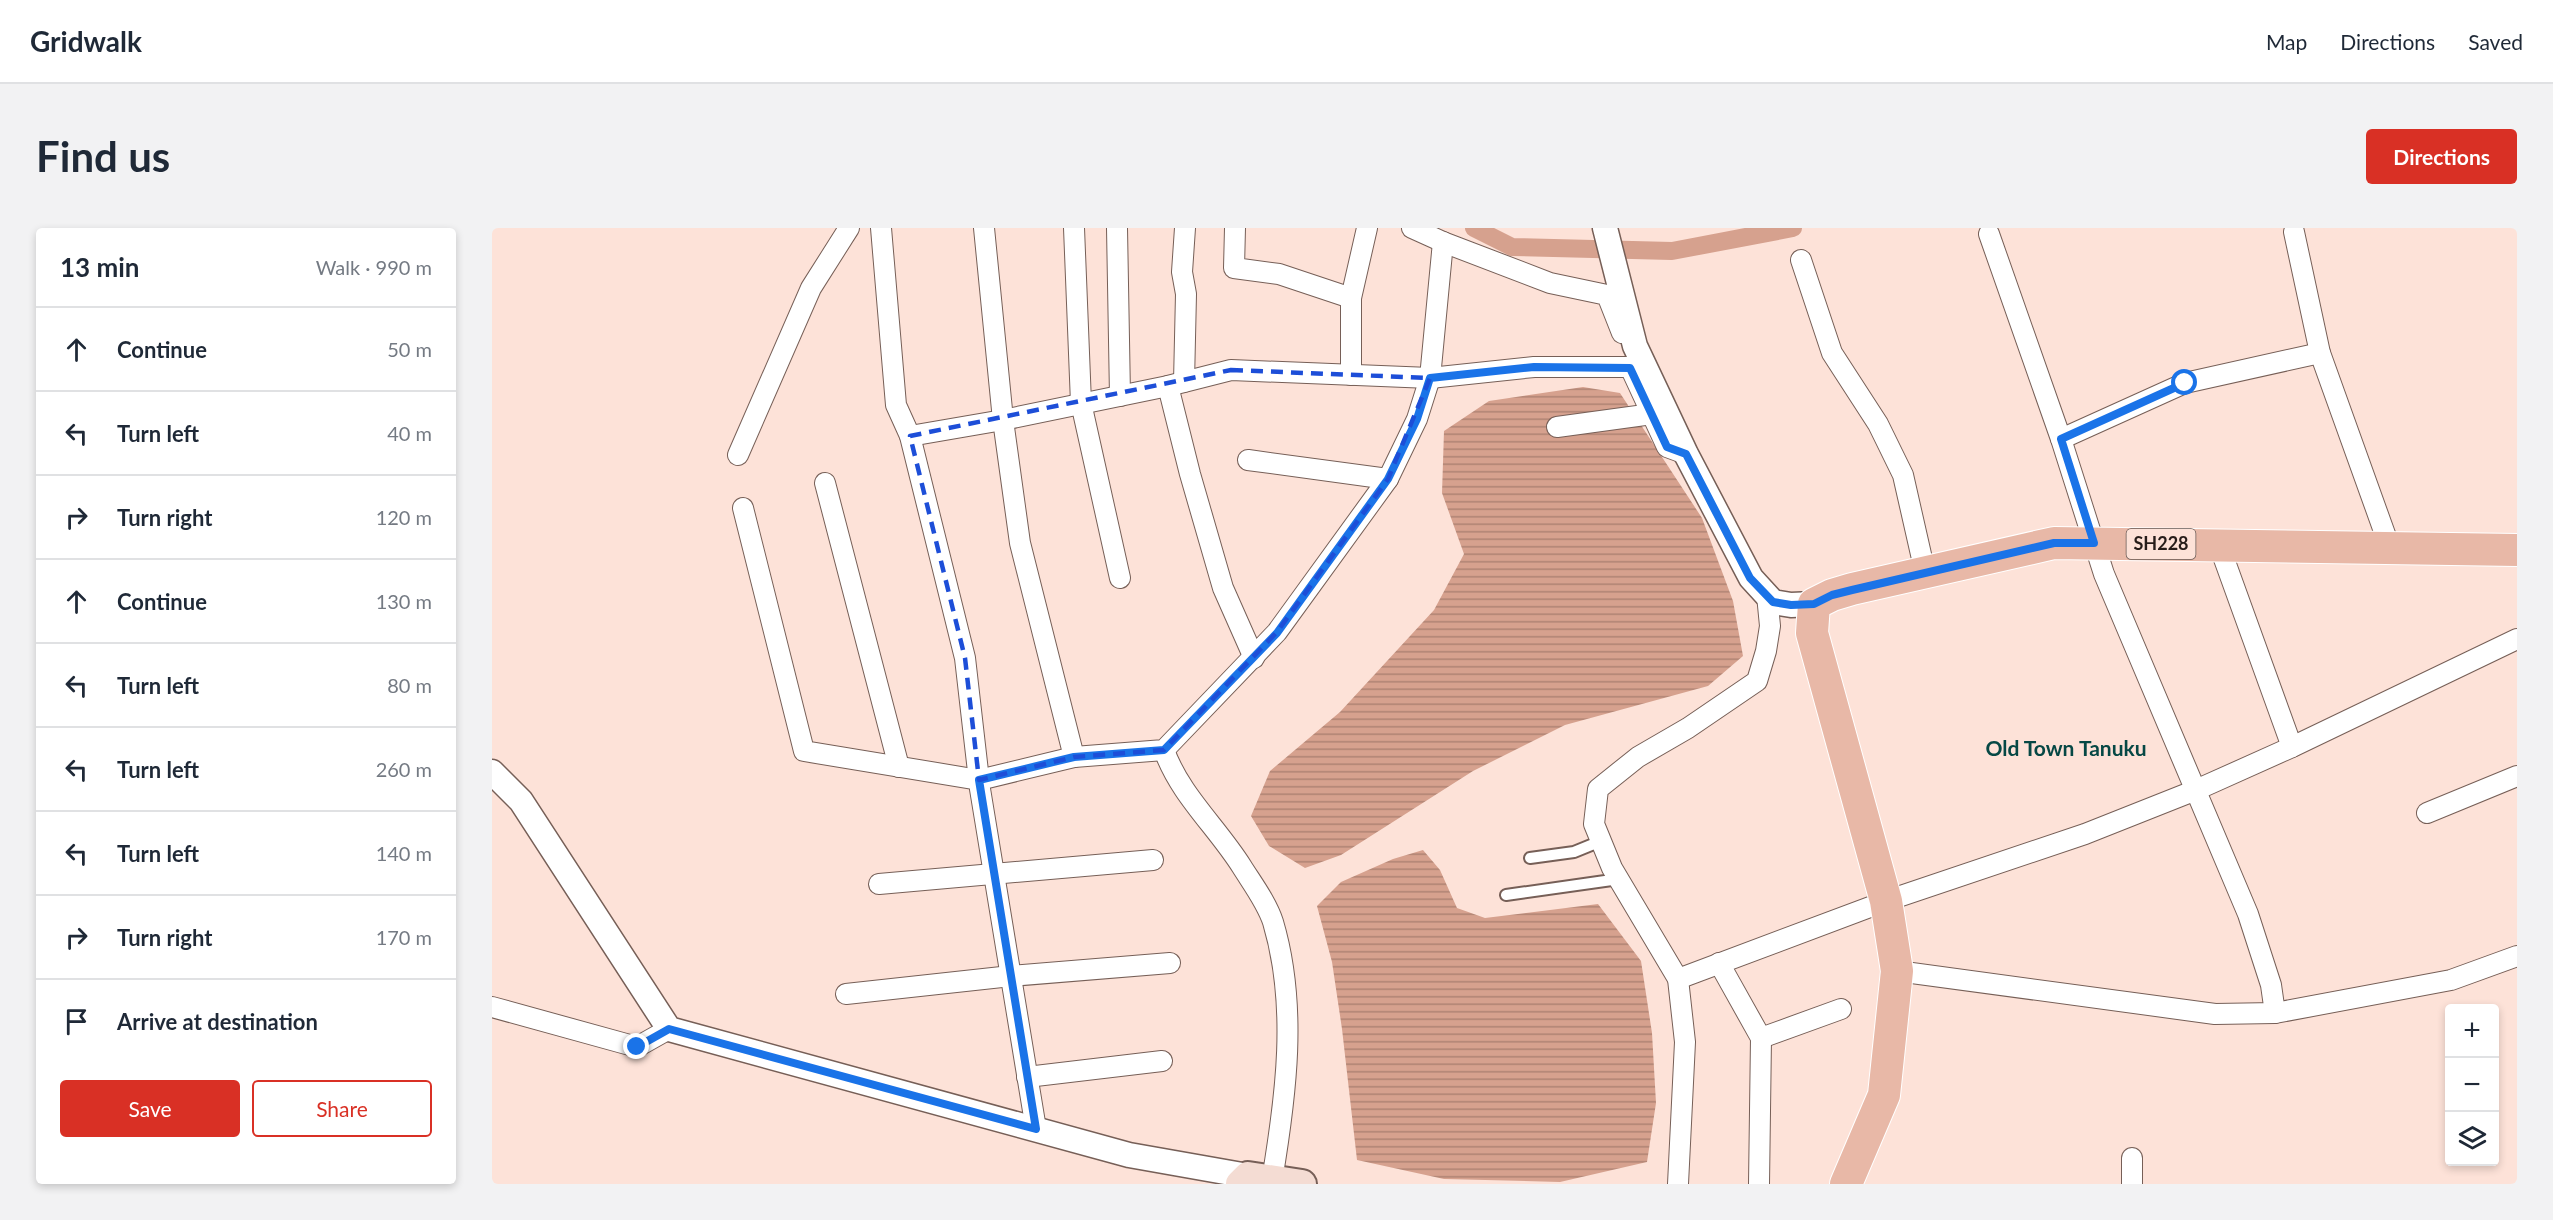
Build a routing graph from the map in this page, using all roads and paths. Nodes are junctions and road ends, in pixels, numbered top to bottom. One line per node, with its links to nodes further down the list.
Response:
1 (849, 228): 29 (street)
2 (881, 228): 26 (street)
3 (984, 228): 24 (street)
4 (1074, 228): 22 (street)
5 (1117, 228): 21 (street)
6 (1185, 228): 20 (street)
7 (1236, 228): 15 (street)
8 (1367, 228): 15 (street)
9 (1412, 228): 13 (street)
10 (1605, 228): 28 (street)
11 (2294, 232): 16 (street)
12 (1989, 234): 27 (street)
13 (1443, 242): 17 (street); 19 (street)
14 (1801, 260): 38 (street)
15 (1350, 298): 18 (street)
16 (2320, 353): 27 (street); 36 (street)
17 (1630, 368): 19 (street); 23 (street)
18 (1351, 375): 19 (street); 20 (street)
19 (1430, 378): 31 (street)
20 (1176, 384): 21 (street); 43 (street)
21 (1120, 396): 22 (street)
22 (1081, 403): 24 (street); 39 (street)
23 (1652, 414): 25 (street); 28 (street)
24 (1004, 420): 26 (street); 46 (street)
25 (1557, 427)
26 (910, 436): 50 (street)
27 (2061, 439): 34 (street)
28 (1686, 454): 40 (street)
29 (738, 455)
30 (1248, 460): 31 (street)
31 (1388, 479): 43 (street)
32 (825, 483): 47 (street)
33 (743, 508): 47 (street)
34 (2094, 543): 35 (main road, SH228); 38 (main road, SH228); 51 (street)
35 (2219, 545): 36 (main road, SH228); 44 (street)
36 (2390, 548): 37 (main road, SH228)
37 (2517, 550)
38 (1925, 572): 41 (main road, SH228)
39 (1120, 578)
40 (1767, 595): 41 (street); 53 (street)
41 (1814, 604): 60 (main road)
42 (2517, 639): 44 (street)
43 (1254, 658): 45 (street)
44 (2292, 747): 51 (street)
45 (1164, 750): 46 (street); 77 (street)
46 (1074, 757): 50 (street)
47 (899, 767): 50 (street)
48 (492, 772): 71 (street)
49 (2517, 776): 52 (street)
50 (979, 780): 56 (street)
51 (2196, 790): 60 (street); 70 (street)
52 (2427, 813)
53 (1601, 842): 54 (lane); 57 (street)
54 (1530, 858)
55 (1153, 860): 56 (street)
56 (994, 874): 58 (street); 65 (street)
57 (1618, 879): 59 (lane); 66 (street)
58 (879, 884)
59 (1506, 895)
60 (1886, 901): 63 (street); 64 (main road)
61 (2517, 956): 70 (street)
62 (1170, 963): 65 (street)
63 (1719, 963): 66 (street); 72 (street)
64 (1897, 971): 70 (street); 81 (main road)
65 (1011, 976): 67 (street); 74 (street)
66 (1678, 979): 79 (street)
67 (846, 994)
68 (492, 1007): 71 (street)
69 (1841, 1009): 72 (street)
70 (2275, 1014)
71 (669, 1029): 75 (street)
72 (1761, 1038): 80 (street)
73 (1162, 1061): 74 (street)
74 (1027, 1077): 75 (street)
75 (1036, 1129): 77 (street)
76 (2132, 1158): 82 (street)
77 (1253, 1180): 78 (main road)
78 (1302, 1184)
79 (1678, 1184)
80 (1759, 1184)
81 (1846, 1184)
82 (2132, 1184)

